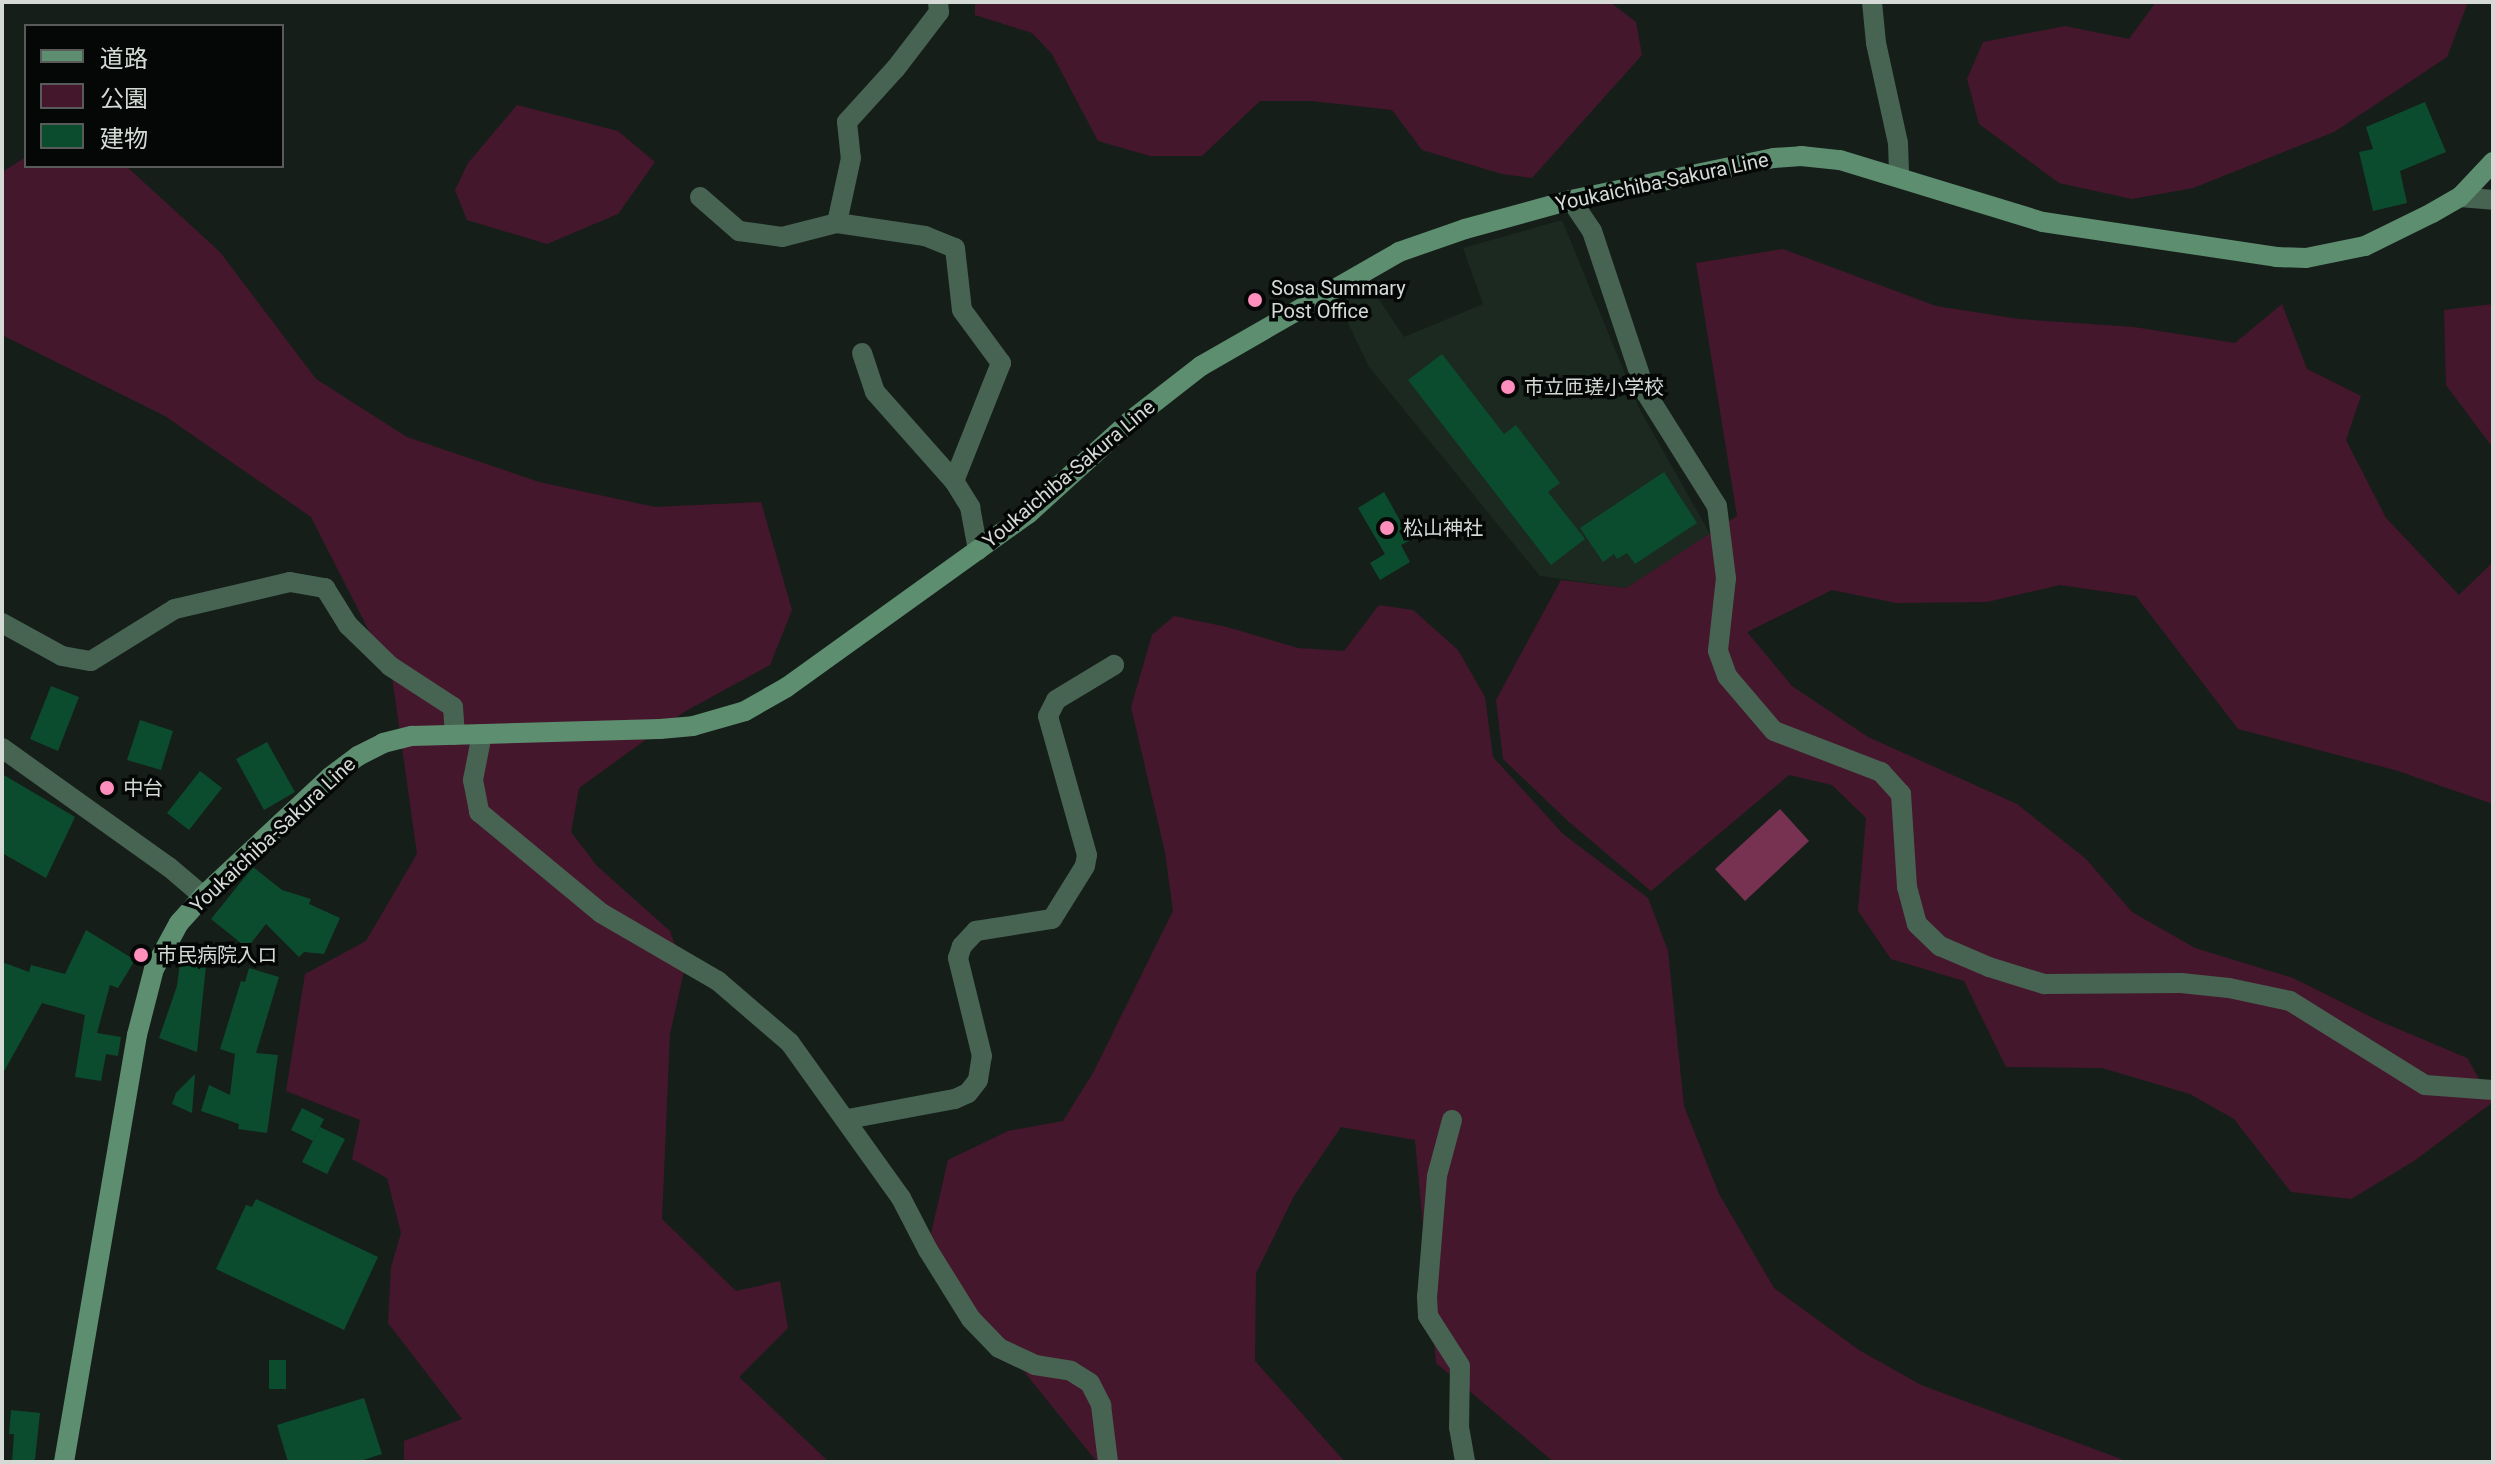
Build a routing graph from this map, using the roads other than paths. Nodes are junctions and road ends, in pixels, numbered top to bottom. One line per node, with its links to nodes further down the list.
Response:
1 (938, 2): 9 (street)
2 (1872, 2): 4 (street)
3 (2493, 162): 6 (main road, Youkaichiba-Sakura Line)
4 (1899, 176): 6 (main road, Youkaichiba-Sakura Line); 7 (main road, Youkaichiba-Sakura Line)
5 (700, 197): 9 (street)
6 (2460, 197): 8 (street)
7 (1571, 200): 12 (main road, Youkaichiba-Sakura Line); 19 (street)
8 (2493, 200)
9 (837, 223): 11 (street)
10 (862, 353): 11 (street)
11 (954, 481): 12 (street)
12 (978, 550): 15 (main road, Youkaichiba-Sakura Line)
13 (2, 623): 16 (street)
14 (1114, 665): 20 (street)
15 (482, 734): 16 (main road, Youkaichiba-Sakura Line); 20 (street)
16 (455, 735): 18 (main road, Youkaichiba-Sakura Line)
17 (2, 748): 18 (street)
18 (203, 896): 22 (main road, Youkaichiba-Sakura Line)
19 (2493, 1090)
20 (848, 1119): 23 (street)
21 (1452, 1120): 24 (street)
22 (64, 1462)
23 (1108, 1462)
24 (1465, 1462)

